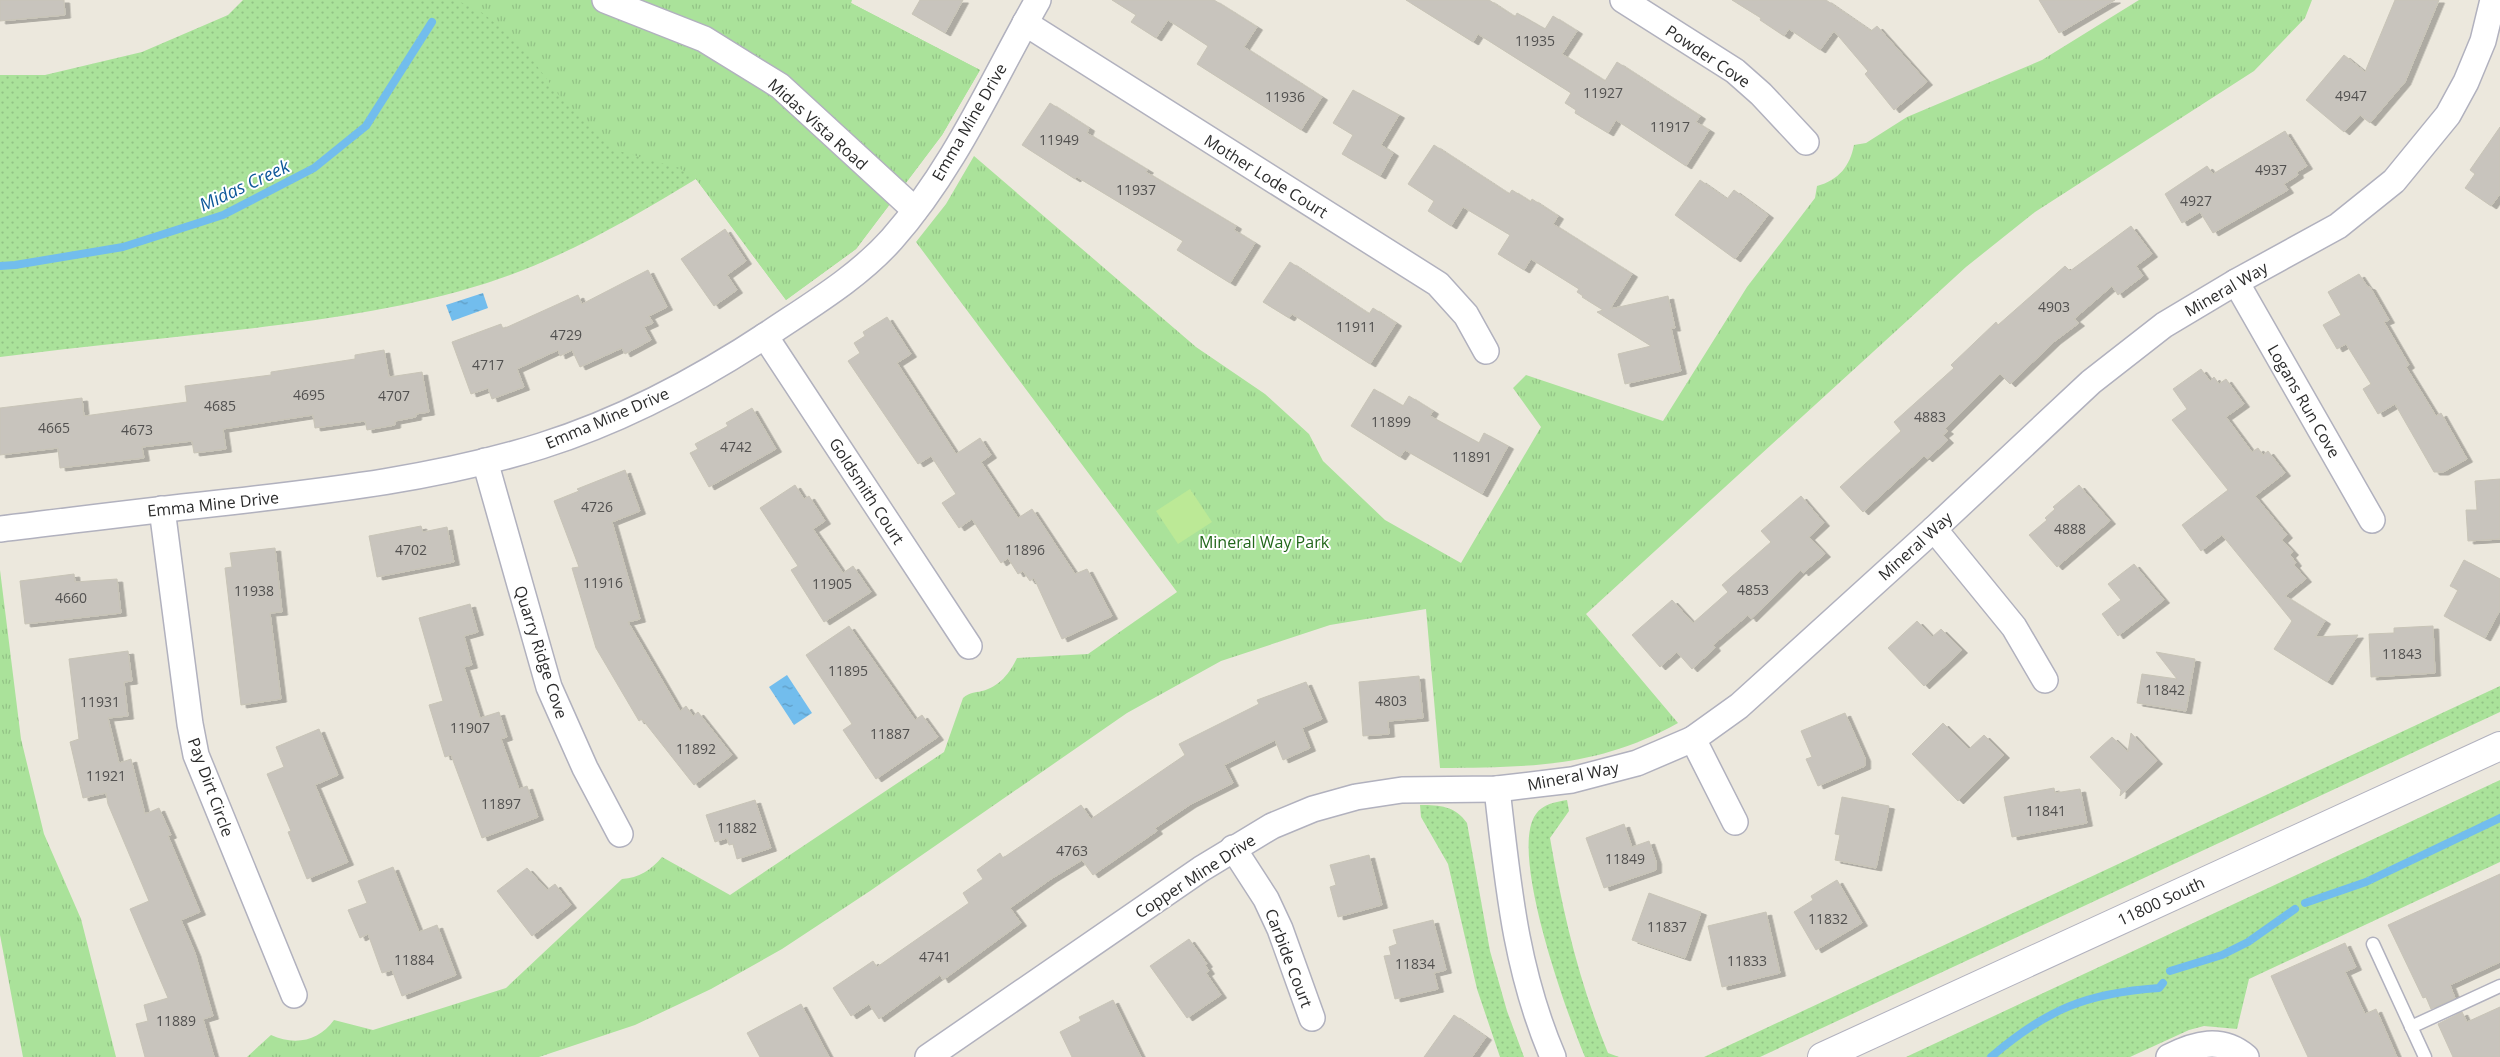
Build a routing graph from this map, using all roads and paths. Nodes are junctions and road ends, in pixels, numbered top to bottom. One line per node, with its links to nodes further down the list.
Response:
1 (605, 0): 8 (street, Midas Vista Road)
2 (1038, 0): 5 (street, Emma Mine Drive)
3 (1623, 0): 7 (street, Powder Cove)
4 (2493, 0): 6 (street)
5 (1024, 23): 8 (street, Emma Mine Drive); 11 (street, Mother Lode Court)
6 (2491, 45): 9 (street, Mineral Way)
7 (1806, 142)
8 (915, 210): 10 (street, Emma Mine Drive)
9 (2236, 282): 14 (street, Logans Run Cove); 16 (street, Mineral Way)
10 (765, 336): 12 (street, Emma Mine Drive); 17 (street, Goldsmith Court)
11 (1486, 351)
12 (484, 462): 13 (street, Emma Mine Drive); 23 (street, Quarry Ridge Cove)
13 (162, 509): 15 (street, Emma Mine Drive); 27 (street, Pay Dirt Circle)
14 (2372, 520)
15 (0, 529)
16 (1934, 529): 18 (street); 19 (street, Mineral Way)
17 (969, 646)
18 (2045, 680)
19 (1693, 739): 21 (street, Mineral Way); 22 (street)
20 (2500, 746): 33 (main road, 11800 South)
21 (1497, 789): 24 (street, Copper Mine Drive); 32 (street)
22 (1736, 822)
23 (620, 834)
24 (1233, 848): 28 (street, Carbide Court); 31 (street, Copper Mine Drive)
25 (2373, 944): 29 (lane)
26 (2500, 986): 29 (lane)
27 (294, 995)
28 (1312, 1018)
29 (2412, 1027): 35 (lane)
30 (2237, 1051): 34 (street)
31 (942, 1053)
32 (1554, 1057)
33 (1822, 1057)
34 (2168, 1057)
35 (2425, 1057)

